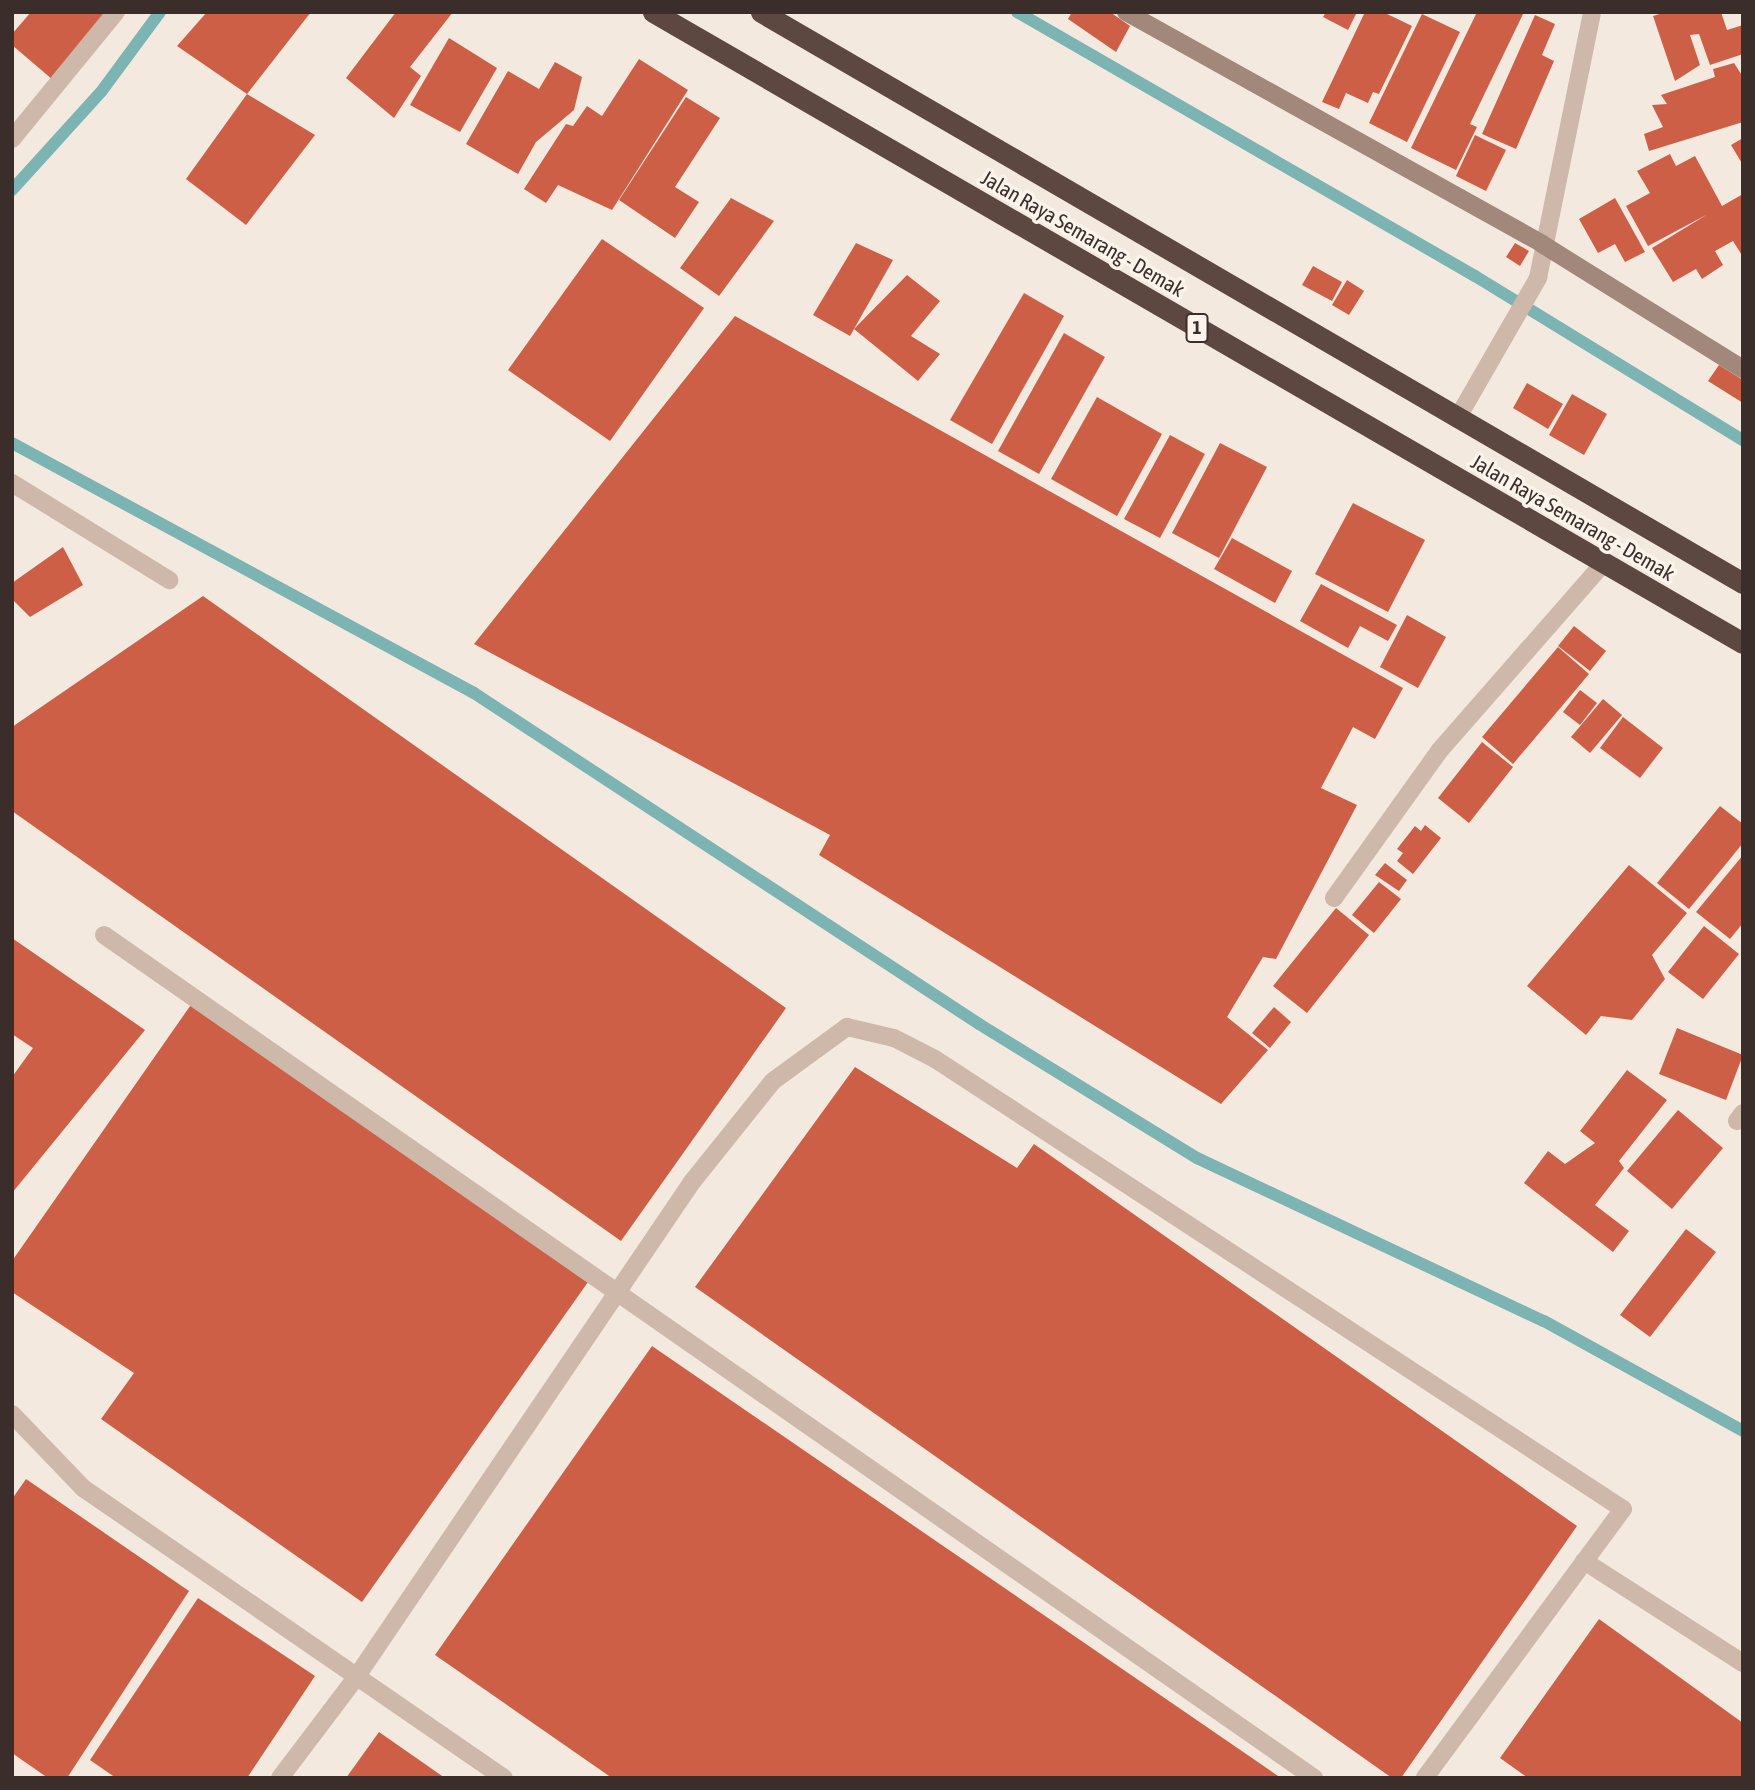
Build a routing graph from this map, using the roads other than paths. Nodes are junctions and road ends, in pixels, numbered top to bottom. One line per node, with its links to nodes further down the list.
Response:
1 (116, 12): 6 (street)
2 (653, 12): 11 (highway, Jalan Raya Semarang - Demak / 1)
3 (761, 12): 9 (highway, Jalan Raya Semarang - Demak)
4 (1126, 12): 7 (street)
5 (1591, 12): 7 (street)
6 (12, 139)
7 (1542, 244): 8 (street); 9 (street)
8 (1743, 369)
9 (1457, 419): 13 (highway, Jalan Raya Semarang - Demak)
10 (12, 483): 12 (street)
11 (1603, 564): 14 (highway, Jalan Raya Semarang - Demak / 1); 15 (street)
12 (169, 580)
13 (1743, 583)
14 (1743, 643)
15 (1334, 898)
16 (104, 934): 17 (street)
17 (617, 1295): 19 (street); 21 (street); 24 (street)
18 (12, 1414): 21 (street)
19 (1584, 1561): 20 (street); 25 (street)
20 (1743, 1663)
21 (355, 1679): 22 (street); 23 (street)
22 (280, 1778)
23 (504, 1778)
24 (1314, 1778)
25 (1425, 1778)

